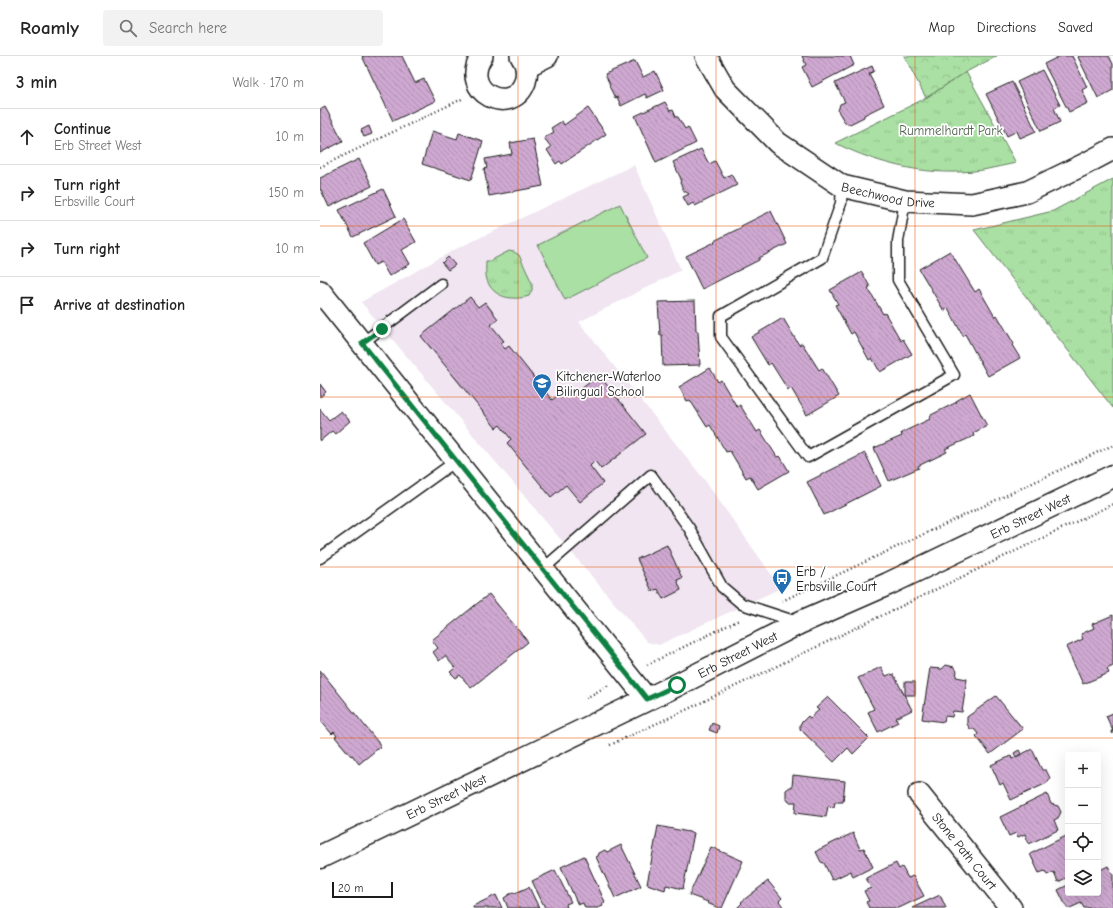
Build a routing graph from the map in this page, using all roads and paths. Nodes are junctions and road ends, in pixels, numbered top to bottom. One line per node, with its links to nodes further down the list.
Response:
1 (482, 56): 5 (street)
2 (547, 56): 4 (street)
3 (706, 56): 8 (street, Beechwood Drive)
4 (524, 61): 5 (street)
5 (481, 90): 7 (path)
6 (1113, 149): 9 (street, Beechwood Drive)
7 (320, 167)
8 (842, 186): 9 (street, Beechwood Drive); 9 (lane)
9 (905, 201)
10 (441, 284): 12 (lane)
11 (320, 291): 12 (street)
12 (362, 343): 14 (street)
13 (1113, 445): 19 (path)
14 (456, 461): 17 (lane); 18 (street)
15 (1113, 476): 20 (main road, Erb Street West)
16 (1113, 504): 23 (path)
17 (320, 558)
18 (543, 569): 19 (lane); 22 (street)
19 (759, 610): 20 (lane); 21 (path)
20 (799, 623): 22 (main road, Erb Street West)
21 (664, 656)
22 (647, 699): 25 (main road, Erb Street West)
23 (610, 745)
24 (919, 794): 26 (street, Stone Path Court)
25 (320, 857)
26 (1011, 908)

